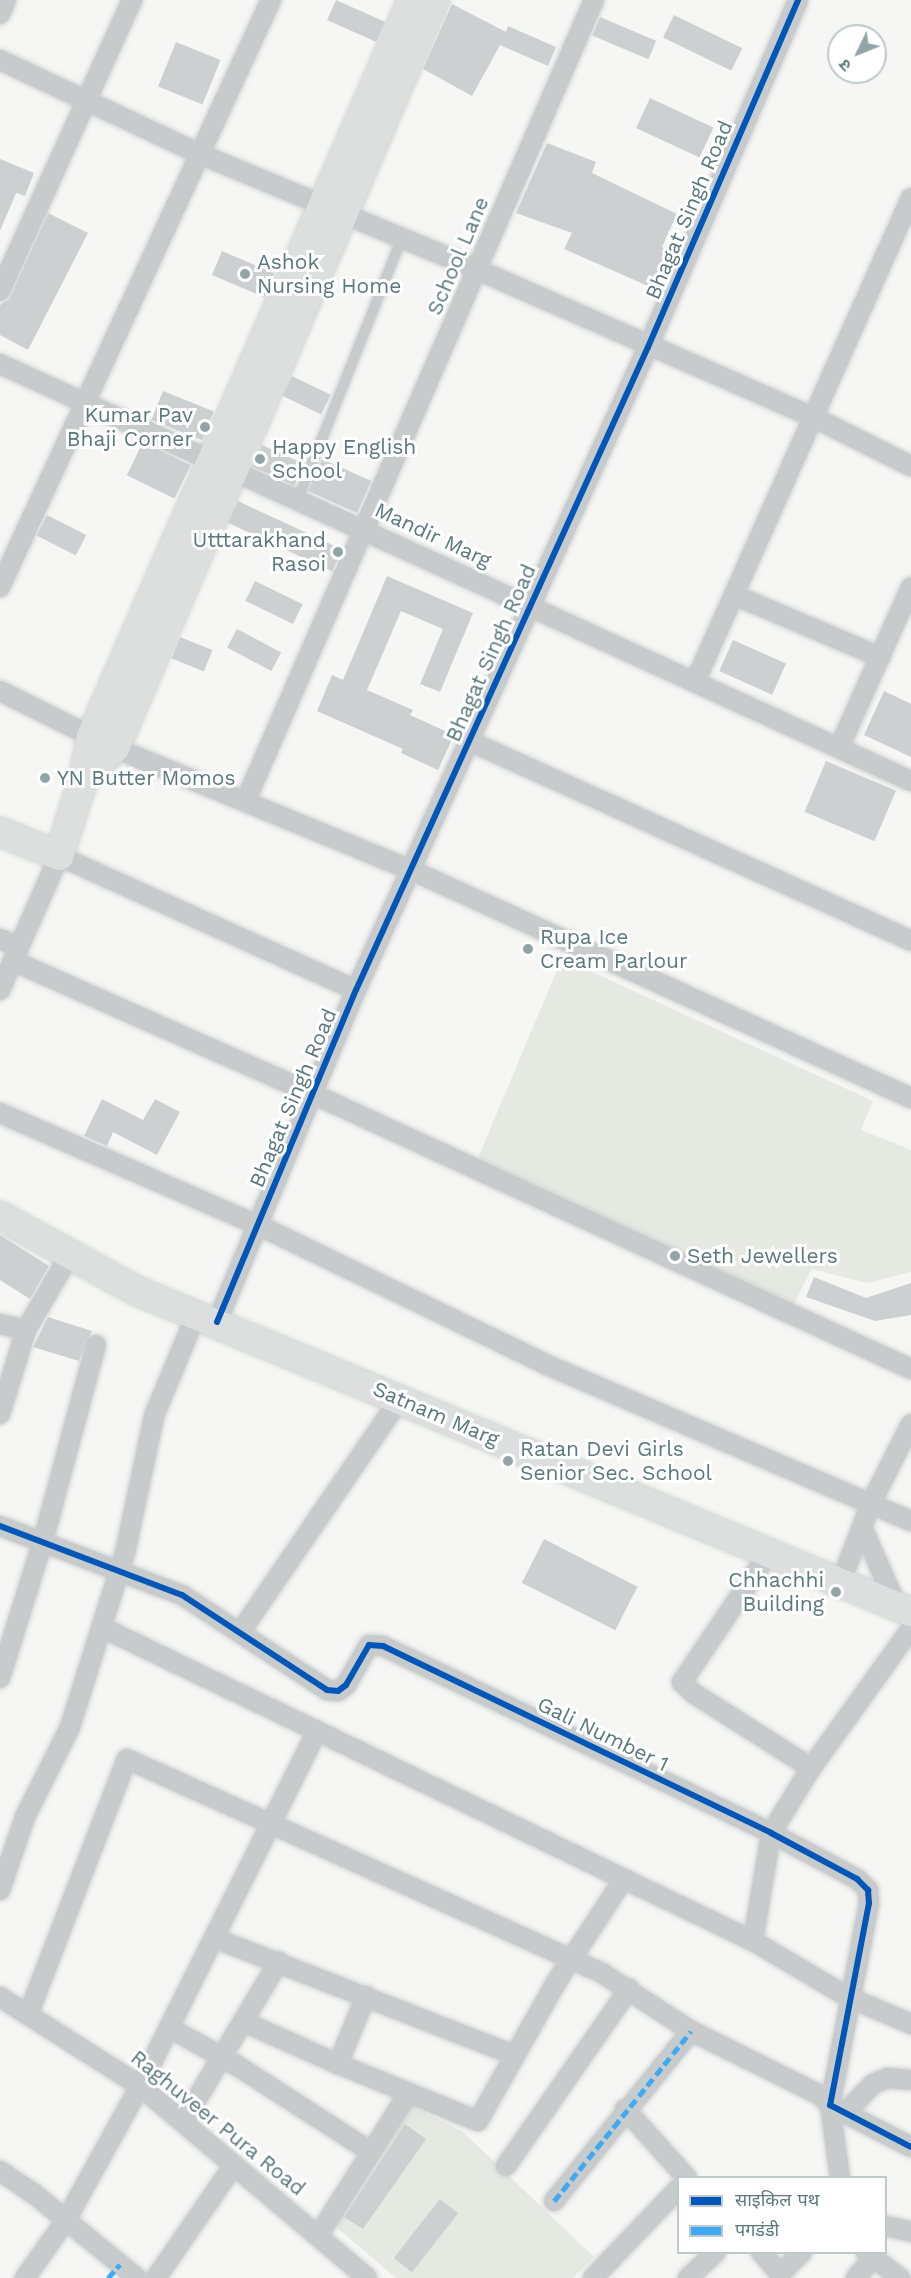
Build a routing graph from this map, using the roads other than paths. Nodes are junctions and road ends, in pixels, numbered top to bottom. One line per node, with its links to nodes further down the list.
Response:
1 (6, 0): 8 (street)
2 (132, 0): 10 (street)
3 (271, 0): 11 (street)
4 (412, 0): 13 (street)
5 (435, 0): 13 (street)
6 (594, 0): 15 (street, School Lane)
7 (798, 0): 17 (street, Bhagat Singh Road)
8 (0, 14)
9 (0, 60): 10 (street)
10 (86, 101): 11 (street); 16 (street)
11 (200, 154): 13 (street); 19 (street)
12 (911, 198): 20 (street)
13 (332, 210): 14 (street); 21 (street)
14 (402, 238): 15 (street); 23 (lane)
15 (478, 270): 17 (street); 24 (street, School Lane)
16 (0, 291)
17 (648, 347): 20 (street); 28 (street, Bhagat Singh Road)
18 (0, 364): 19 (street, Mandir Marg)
19 (86, 403): 21 (street, Mandir Marg); 25 (street)
20 (813, 417): 22 (street); 27 (street)
21 (225, 465): 23 (street, Mandir Marg); 33 (street)
22 (911, 465)
23 (298, 499): 24 (street, Mandir Marg)
24 (366, 530): 28 (street, Mandir Marg); 36 (street, School Lane)
25 (0, 587)
26 (911, 587): 29 (street)
27 (734, 595): 29 (street); 30 (street)
28 (531, 606): 30 (street, Mandir Marg); 32 (street, Bhagat Singh Road)
29 (880, 657): 34 (street)
30 (695, 682): 34 (street, Mandir Marg)
31 (0, 691): 33 (street)
32 (469, 741): 39 (street, Bhagat Singh Road); 40 (street)
33 (103, 743): 36 (street); 38 (street)
34 (839, 748): 35 (street, Mandir Marg)
35 (911, 781)
36 (246, 800): 39 (street)
37 (0, 832): 38 (street)
38 (59, 856): 41 (street); 43 (street)
39 (411, 870): 43 (street, Bhagat Singh Road); 45 (street)
40 (911, 941)
41 (10, 949): 42 (street); 44 (street)
42 (0, 990)
43 (356, 990): 44 (street, Bhagat Singh Road)
44 (313, 1094): 48 (street, Bhagat Singh Road); 54 (street)
45 (911, 1098)
46 (0, 1113): 48 (street)
47 (0, 1216): 49 (street, Satnam Marg)
48 (258, 1225): 50 (street, Bhagat Singh Road); 58 (street)
49 (70, 1254): 50 (street, Satnam Marg); 52 (street)
50 (207, 1318): 55 (street, Satnam Marg); 64 (street, Bhagat Singh Road)
51 (0, 1324): 52 (street)
52 (26, 1330): 56 (street)
53 (96, 1345): 62 (street)
54 (911, 1369)
55 (399, 1399): 63 (street, Satnam Marg); 69 (street)
56 (0, 1414)
57 (911, 1424): 58 (street)
58 (872, 1501): 59 (street); 61 (street)
59 (911, 1521)
60 (0, 1526): 62 (street)
61 (862, 1527): 65 (street); 66 (street)
62 (43, 1540): 64 (street); 70 (street)
63 (769, 1553): 65 (street, Satnam Marg); 72 (street)
64 (120, 1569): 67 (street, Bhagat Singh Road); 69 (street)
65 (841, 1581): 66 (street, Satnam Marg)
66 (903, 1608)
67 (101, 1627): 71 (street); 76 (street, Bhagat Singh Road)
68 (911, 1629): 72 (street)
69 (241, 1631): 74 (street, Gali Number 1)
70 (0, 1678)
71 (317, 1731): 73 (street); 75 (street)
72 (811, 1768): 74 (street)
73 (273, 1823): 77 (street); 79 (street); 85 (street)
74 (771, 1833): 78 (street); 84 (street, Gali Number 1)
75 (623, 1880): 78 (street); 79 (street)
76 (0, 1890)
77 (214, 1938): 80 (street); 88 (street)
78 (753, 1941): 84 (street)
79 (571, 1958): 81 (street); 90 (street)
80 (279, 1961): 82 (street); 86 (street)
81 (629, 1989): 89 (street); 102 (street)
82 (366, 1996): 90 (street); 92 (street)
83 (0, 1997): 85 (street, Raghuveer Pura Road)
84 (848, 1997): 87 (street); 97 (street)
85 (28, 2015): 94 (street, Raghuveer Pura Road)
86 (244, 2022): 91 (street); 92 (street)
87 (911, 2024)
88 (170, 2028): 91 (street); 94 (street)
89 (691, 2031): 96 (street); 97 (street)
90 (514, 2055): 95 (street)
91 (222, 2057): 98 (street); 100 (street)
92 (338, 2064): 95 (street)
93 (911, 2080): 97 (street)
94 (140, 2086): 98 (street, Raghuveer Pura Road); 108 (street)
95 (408, 2094): 100 (street)
96 (625, 2109): 104 (street); 107 (street)
97 (837, 2109): 99 (street); 105 (street)
98 (183, 2122): 101 (street, Raghuveer Pura Road)
99 (911, 2147)
100 (371, 2152): 111 (street)
101 (234, 2164): 111 (street, Raghuveer Pura Road); 120 (street)
102 (506, 2166)
103 (0, 2170): 108 (street)
104 (685, 2176)
105 (840, 2176)
106 (677, 2189): 122 (street)
107 (554, 2201)
108 (66, 2220): 116 (street); 118 (street)
109 (887, 2226): 110 (street)
110 (911, 2232)
111 (318, 2236): 121 (street, Raghuveer Pura Road)
112 (715, 2254): 123 (street)
113 (762, 2254): 117 (street)
114 (801, 2254): 117 (street)
115 (870, 2255): 124 (street); 125 (street)
116 (114, 2271): 119 (street)
117 (778, 2276)
118 (25, 2278)
119 (136, 2278)
120 (156, 2278)
121 (367, 2278)
122 (593, 2278)
123 (688, 2278)
124 (856, 2278)
125 (900, 2278)

